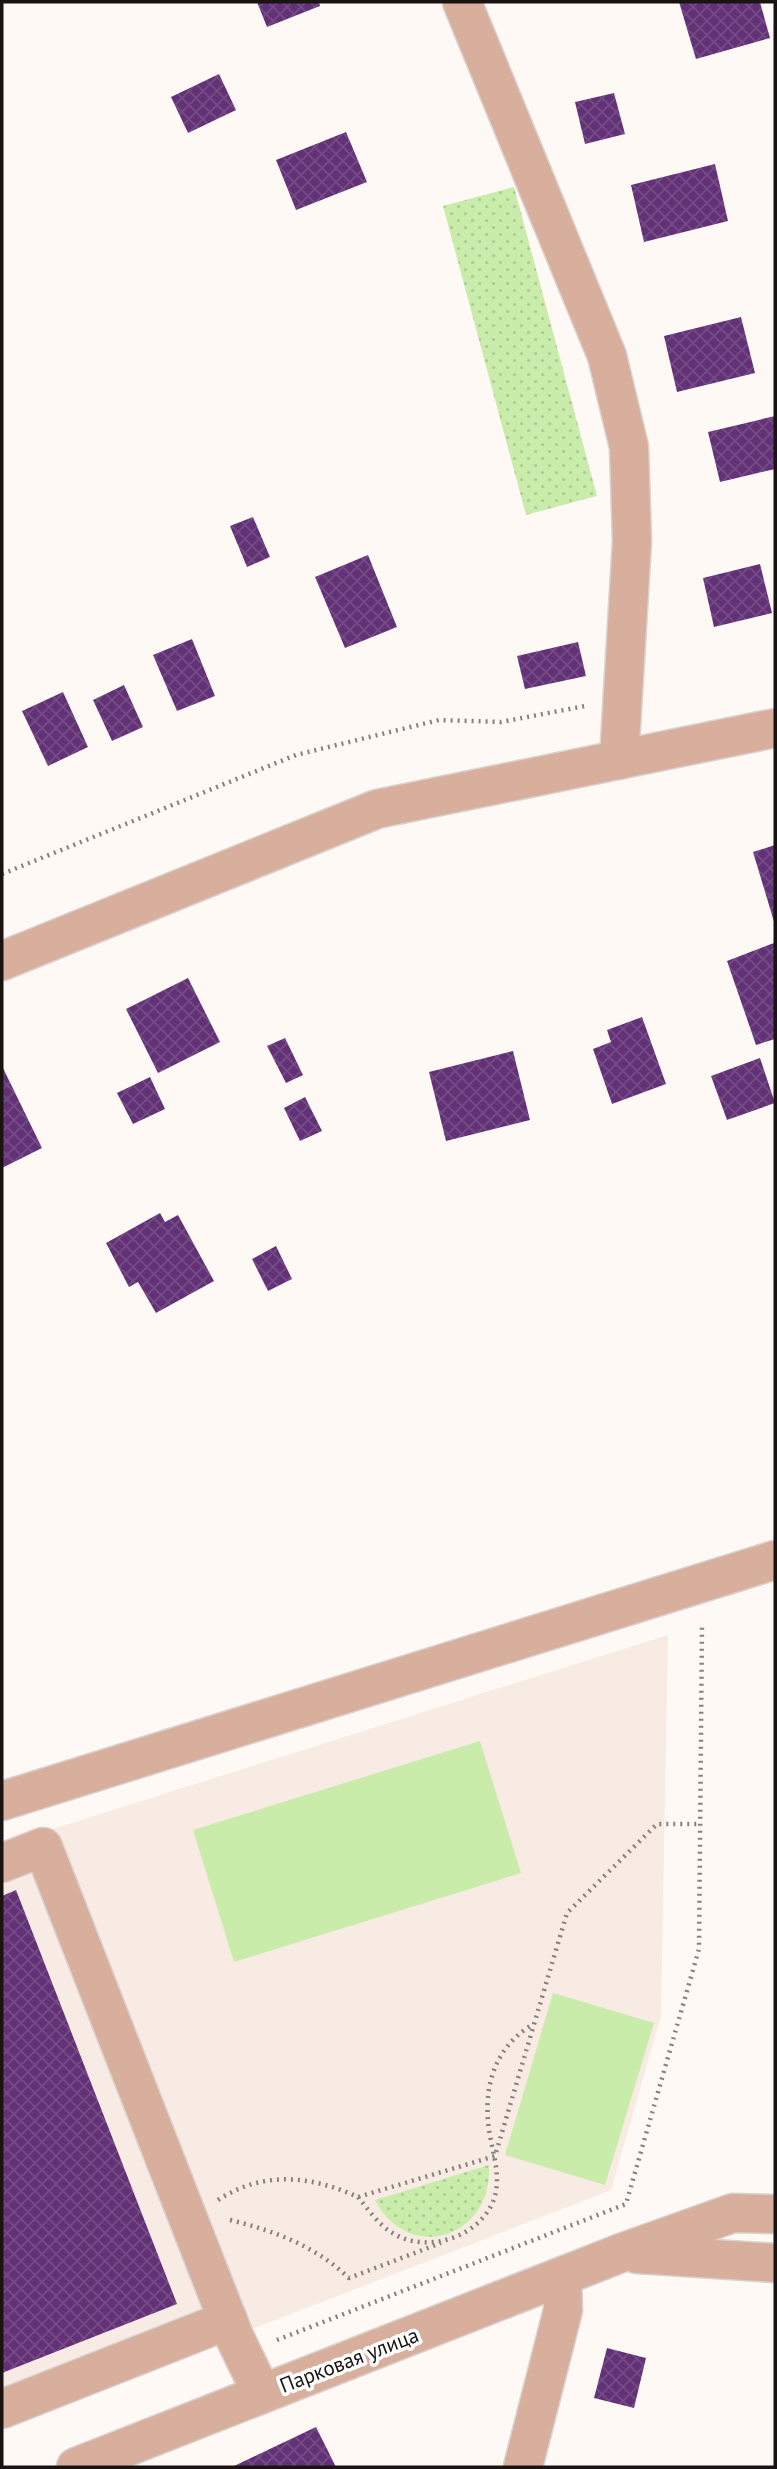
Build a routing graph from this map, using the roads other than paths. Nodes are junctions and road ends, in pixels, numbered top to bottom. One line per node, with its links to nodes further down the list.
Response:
1 (462, 2): 3 (street)
2 (775, 728): 3 (street)
3 (619, 760): 4 (street)
4 (2, 961)
5 (775, 1560): 6 (street)
6 (2, 1801)
7 (2, 1863): 12 (street)
8 (775, 2214): 9 (street, Парковая улица)
9 (621, 2253): 10 (street, Парковая улица); 11 (street, Парковая улица)
10 (775, 2263)
11 (562, 2277): 13 (street, Парковая улица); 16 (street)
12 (235, 2337): 13 (street); 14 (street)
13 (262, 2394): 15 (street, Парковая улица)
14 (2, 2409)
15 (86, 2465)
16 (523, 2467)

